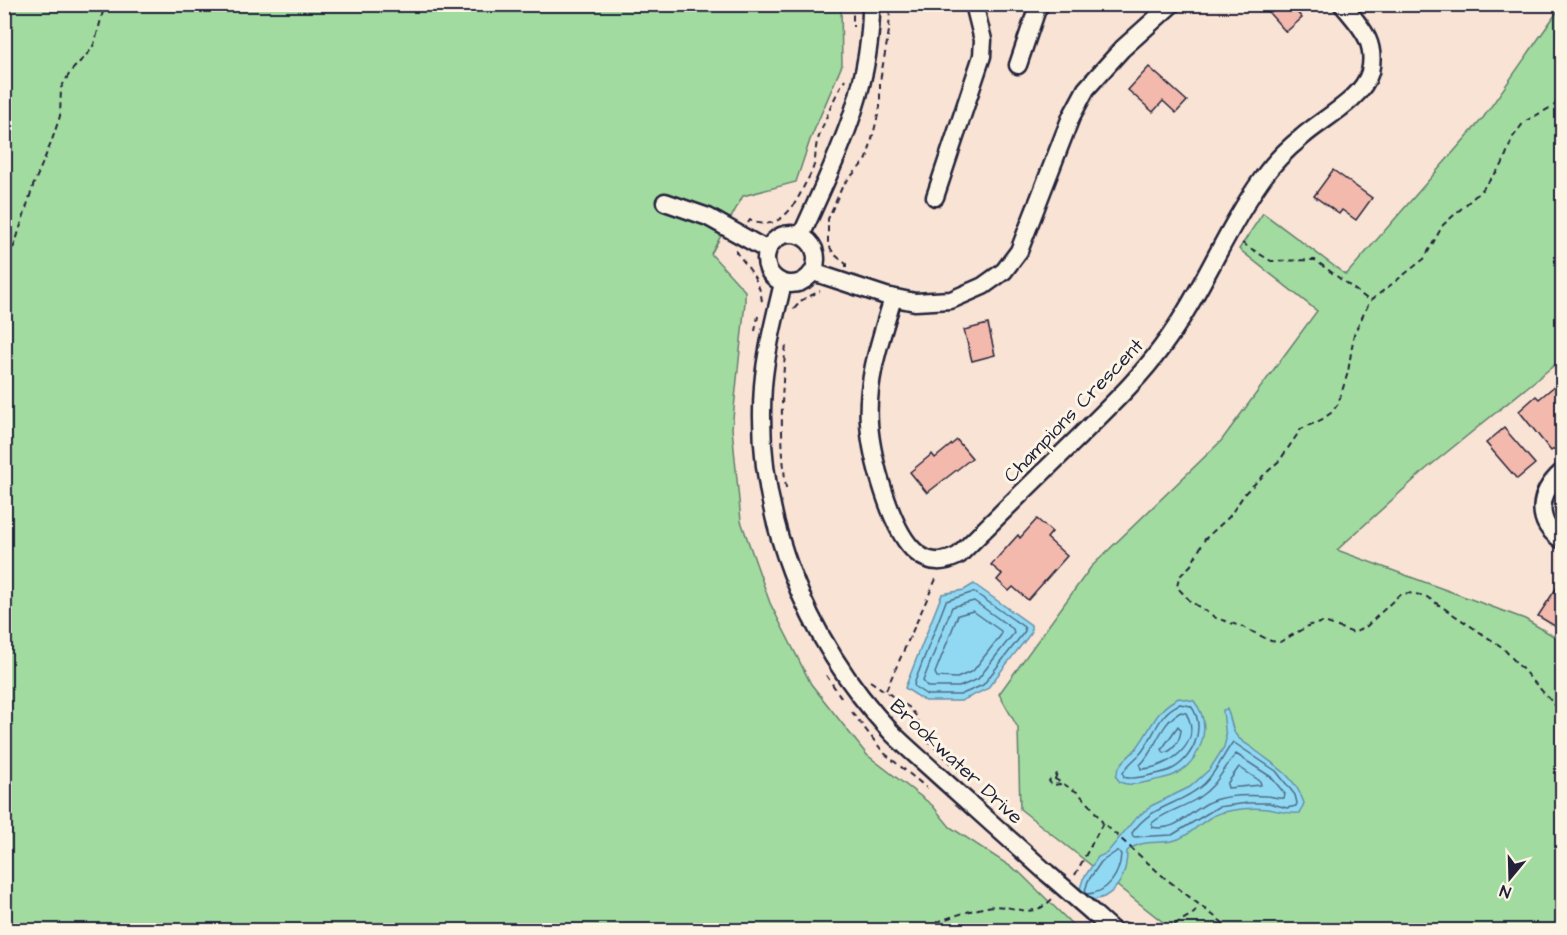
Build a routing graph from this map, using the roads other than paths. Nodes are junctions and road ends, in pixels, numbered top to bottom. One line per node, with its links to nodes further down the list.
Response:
1 (871, 4): 9 (street)
2 (974, 4): 7 (street)
3 (1041, 4): 6 (street)
4 (1172, 4): 13 (street)
5 (1342, 4): 13 (street, Champions Crescent)
6 (1018, 65)
7 (935, 196)
8 (665, 201): 10 (street)
9 (801, 236): 10 (street); 11 (street)
10 (767, 250): 12 (street)
11 (813, 272): 12 (street); 13 (street)
12 (783, 283): 16 (street, Brookwater Drive, bridge)
13 (893, 298)
14 (1563, 472): 15 (street)
15 (1563, 540)
16 (1112, 930)

